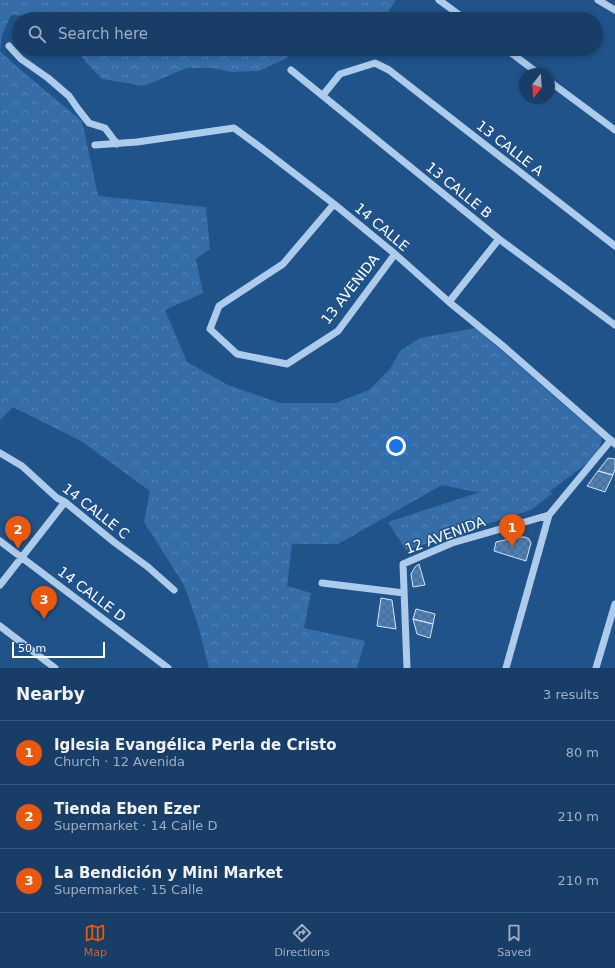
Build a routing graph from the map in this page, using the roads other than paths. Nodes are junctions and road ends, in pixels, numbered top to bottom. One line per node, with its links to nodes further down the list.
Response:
1 (439, 0): 4 (street)
2 (598, 0): 3 (street)
3 (615, 10)
4 (455, 12)
5 (9, 46): 6 (street)
6 (12, 49)
7 (18, 56): 14 (street)
8 (515, 56): 9 (street)
9 (531, 68)
10 (291, 70): 12 (street, 13 CALLE B)
11 (555, 85): 13 (street)
12 (322, 95): 17 (street, 13 CALLE B); 18 (street, 13 CALLE A)
13 (615, 130)
14 (117, 144): 15 (street, 14 CALLE); 16 (street, 14 CALLE)
15 (95, 145)
16 (334, 204): 19 (street, 14 CALLE); 19 (street, 13 AVENIDA)
17 (499, 239): 20 (street); 21 (street, 13 CALLE B)
18 (615, 246)
19 (394, 254): 20 (street, 14 CALLE)
20 (449, 302): 22 (street, 14 CALLE)
21 (615, 325)
22 (613, 442): 25 (street)
23 (0, 453): 24 (street, 14 CALLE C)
24 (65, 502): 27 (street); 30 (street, 14 CALLE C)
25 (549, 515): 31 (street, 12 AVENIDA); 38 (street)
26 (0, 541): 27 (street, 14 CALLE D)
27 (22, 558): 29 (street); 36 (street, 14 CALLE D)
28 (322, 583): 31 (street)
29 (0, 585)
30 (174, 590)
31 (404, 593): 37 (street, 12 AVENIDA)
32 (615, 604): 39 (street)
33 (0, 626): 34 (street)
34 (45, 665): 35 (street)
35 (55, 668)
36 (168, 668)
37 (407, 668)
38 (506, 668)
39 (596, 668)

